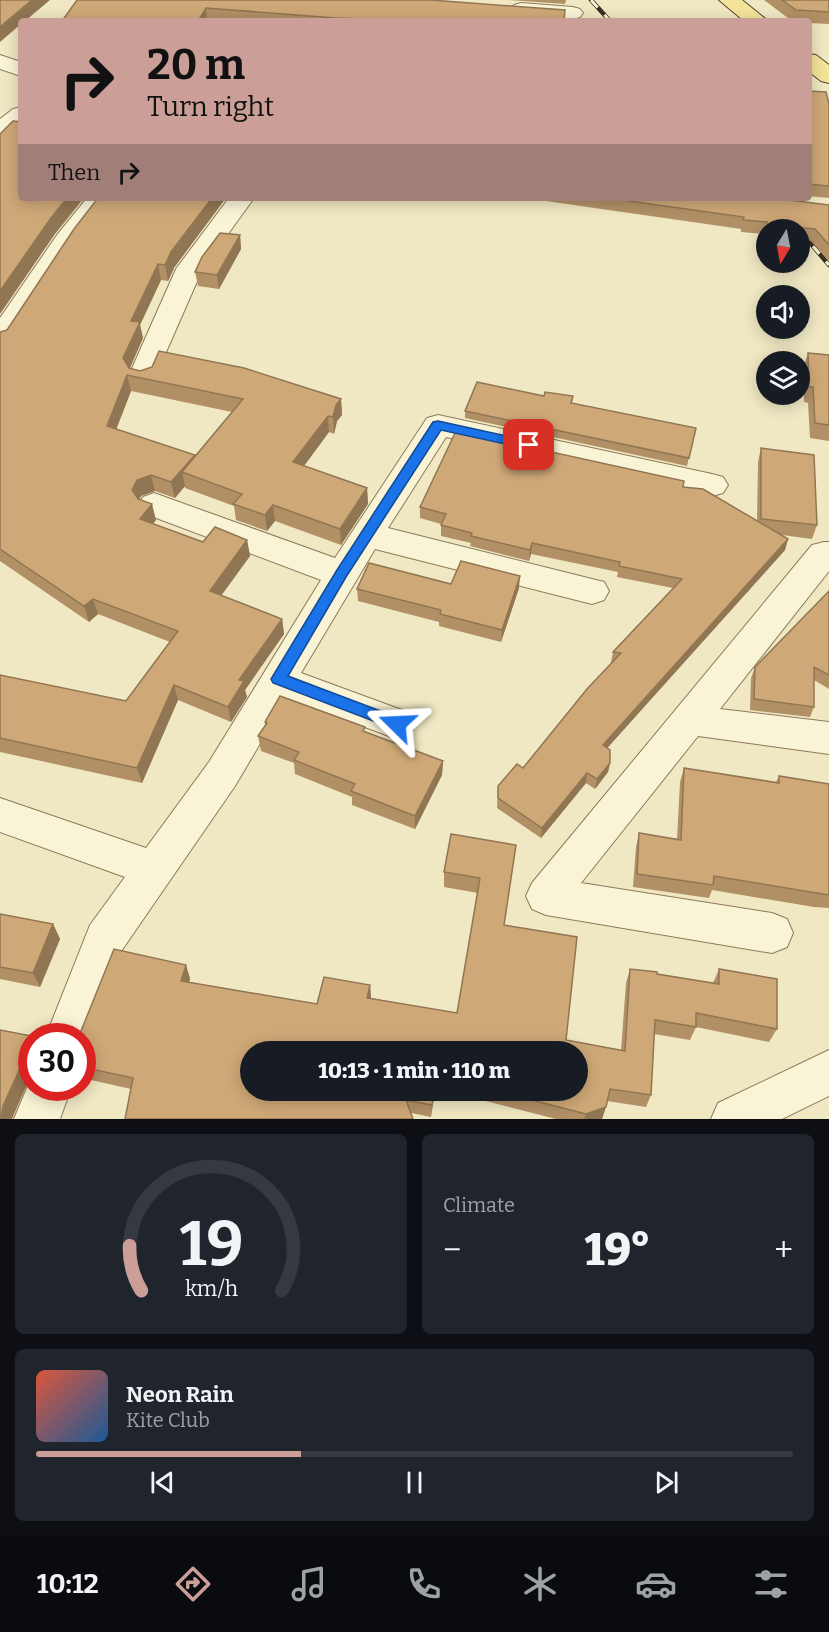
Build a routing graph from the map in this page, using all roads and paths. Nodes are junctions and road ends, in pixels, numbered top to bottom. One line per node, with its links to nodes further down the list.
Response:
1 (729, 0): 4 (main road)
2 (506, 8): 3 (street)
3 (572, 11)
4 (753, 18)
5 (0, 62): 7 (street)
6 (812, 63): 8 (main road)
7 (18, 68)
8 (829, 76)
9 (18, 116): 10 (street)
10 (0, 130)
11 (97, 201): 13 (street)
12 (240, 201): 14 (street)
13 (4, 326)
14 (143, 375)
15 (712, 485): 17 (street)
16 (154, 505): 19 (street)
17 (366, 535): 19 (street); 20 (street)
18 (829, 554): 22 (street)
19 (342, 574): 21 (street)
20 (592, 591)
21 (278, 679): 23 (street); 26 (street)
22 (689, 720): 24 (street); 27 (street)
23 (397, 724)
24 (829, 738)
25 (0, 815): 26 (street)
26 (154, 869): 28 (street)
27 (772, 933)
28 (73, 1023)
29 (829, 1072): 32 (street)
30 (43, 1101): 31 (street)
31 (37, 1119)
32 (734, 1119)

